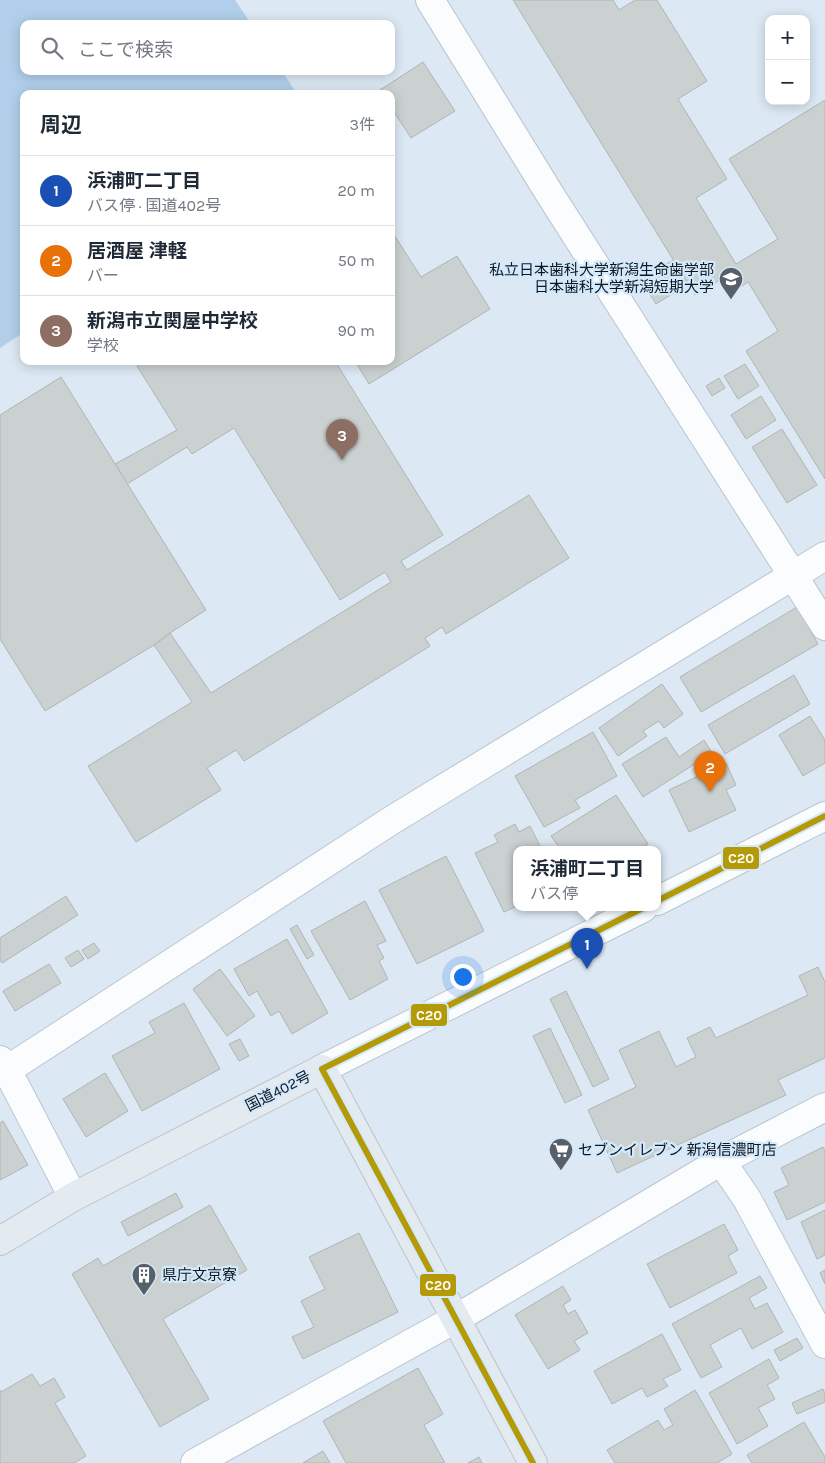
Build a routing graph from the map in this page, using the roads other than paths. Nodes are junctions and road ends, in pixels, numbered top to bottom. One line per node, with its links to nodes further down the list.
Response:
1 (430, 0): 3 (street)
2 (825, 556): 3 (street)
3 (792, 575): 4 (street); 8 (street)
4 (825, 626)
5 (825, 816): 6 (street)
6 (661, 899)
7 (637, 911): 9 (street)
8 (3, 1065): 12 (street)
9 (322, 1069): 12 (highway, 国道402号); 14 (highway, 国道402号)
10 (825, 1107): 11 (street)
11 (721, 1161): 14 (street); 15 (street)
12 (73, 1197): 13 (highway, 国道402号)
13 (0, 1241)
14 (456, 1318): 16 (street); 17 (highway, 国道402号)
15 (825, 1344)
16 (194, 1463)
17 (533, 1463)

